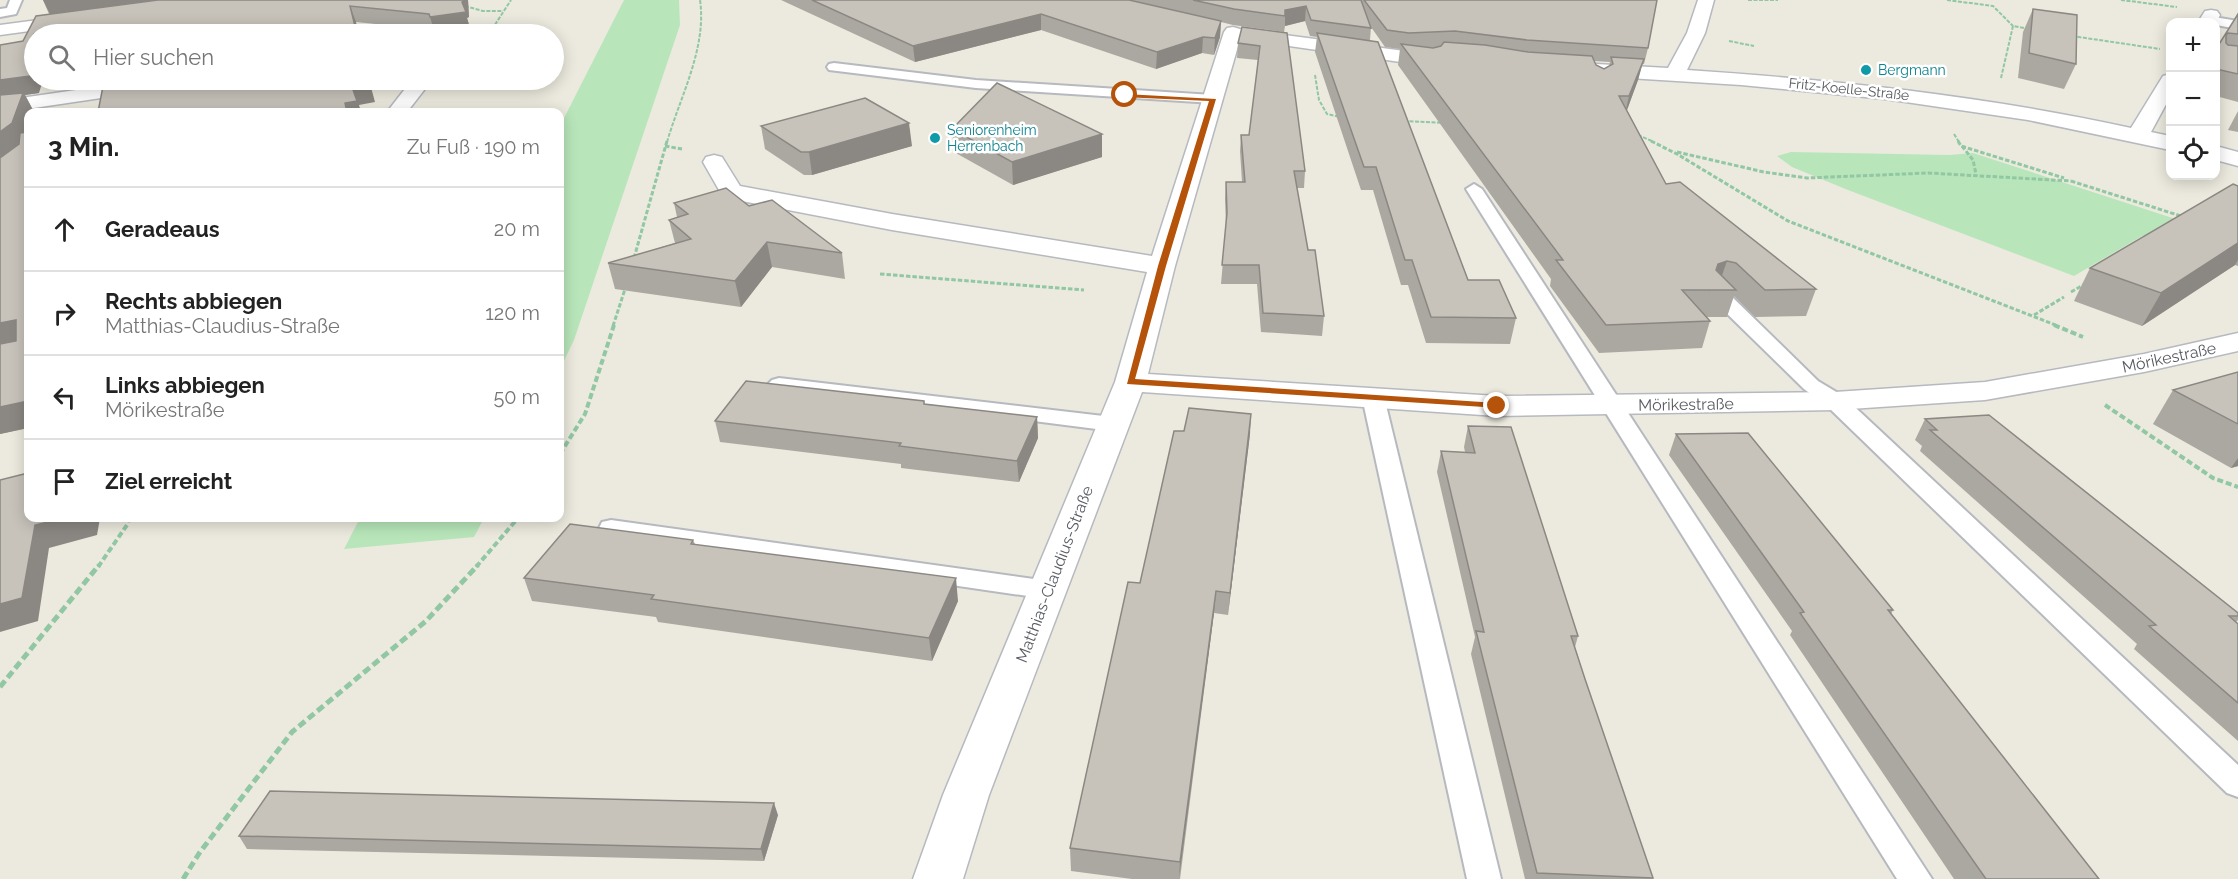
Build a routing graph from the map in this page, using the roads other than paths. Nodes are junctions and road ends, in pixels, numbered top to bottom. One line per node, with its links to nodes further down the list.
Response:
1 (16, 0): 3 (lane)
2 (1706, 0): 13 (street)
3 (0, 13)
4 (91, 18): 6 (street)
5 (2220, 21): 7 (lane)
6 (46, 24)
7 (2238, 25)
8 (24, 27): 9 (street)
9 (0, 30)
10 (1456, 60): 17 (street, Matthias-Claudius-Straße)
11 (834, 67): 17 (lane)
12 (1592, 74): 13 (street, Fritz-Koelle-Straße)
13 (1675, 74): 21 (street, Fritz-Koelle-Straße)
14 (2166, 87): 21 (street)
15 (133, 90): 18 (street)
16 (414, 90): 20 (street)
17 (1213, 99): 27 (street, Matthias-Claudius-Straße)
18 (60, 105): 19 (street)
19 (0, 107)
20 (400, 108)
21 (2138, 135): 22 (street, Fritz-Koelle-Straße)
22 (2166, 142)
23 (2220, 154): 24 (street)
24 (2238, 159)
25 (714, 162): 27 (street)
26 (1474, 189): 34 (lane)
27 (1162, 266): 30 (street, Matthias-Claudius-Straße)
28 (1719, 296): 33 (lane)
29 (2238, 342): 33 (street, Mörikestraße)
30 (1130, 382): 32 (street, Mörikestraße); 35 (street, Matthias-Claudius-Straße)
31 (779, 384): 35 (lane)
32 (1373, 397): 34 (street, Mörikestraße); 40 (lane)
33 (1835, 401): 34 (street, Mörikestraße); 38 (lane)
34 (1612, 406): 41 (lane)
35 (1112, 424): 37 (street, Matthias-Claudius-Straße)
36 (611, 528): 37 (lane)
37 (1048, 590): 39 (street, Matthias-Claudius-Straße)
38 (2238, 784)
39 (938, 879)
40 (1484, 879)
41 (1915, 879)

